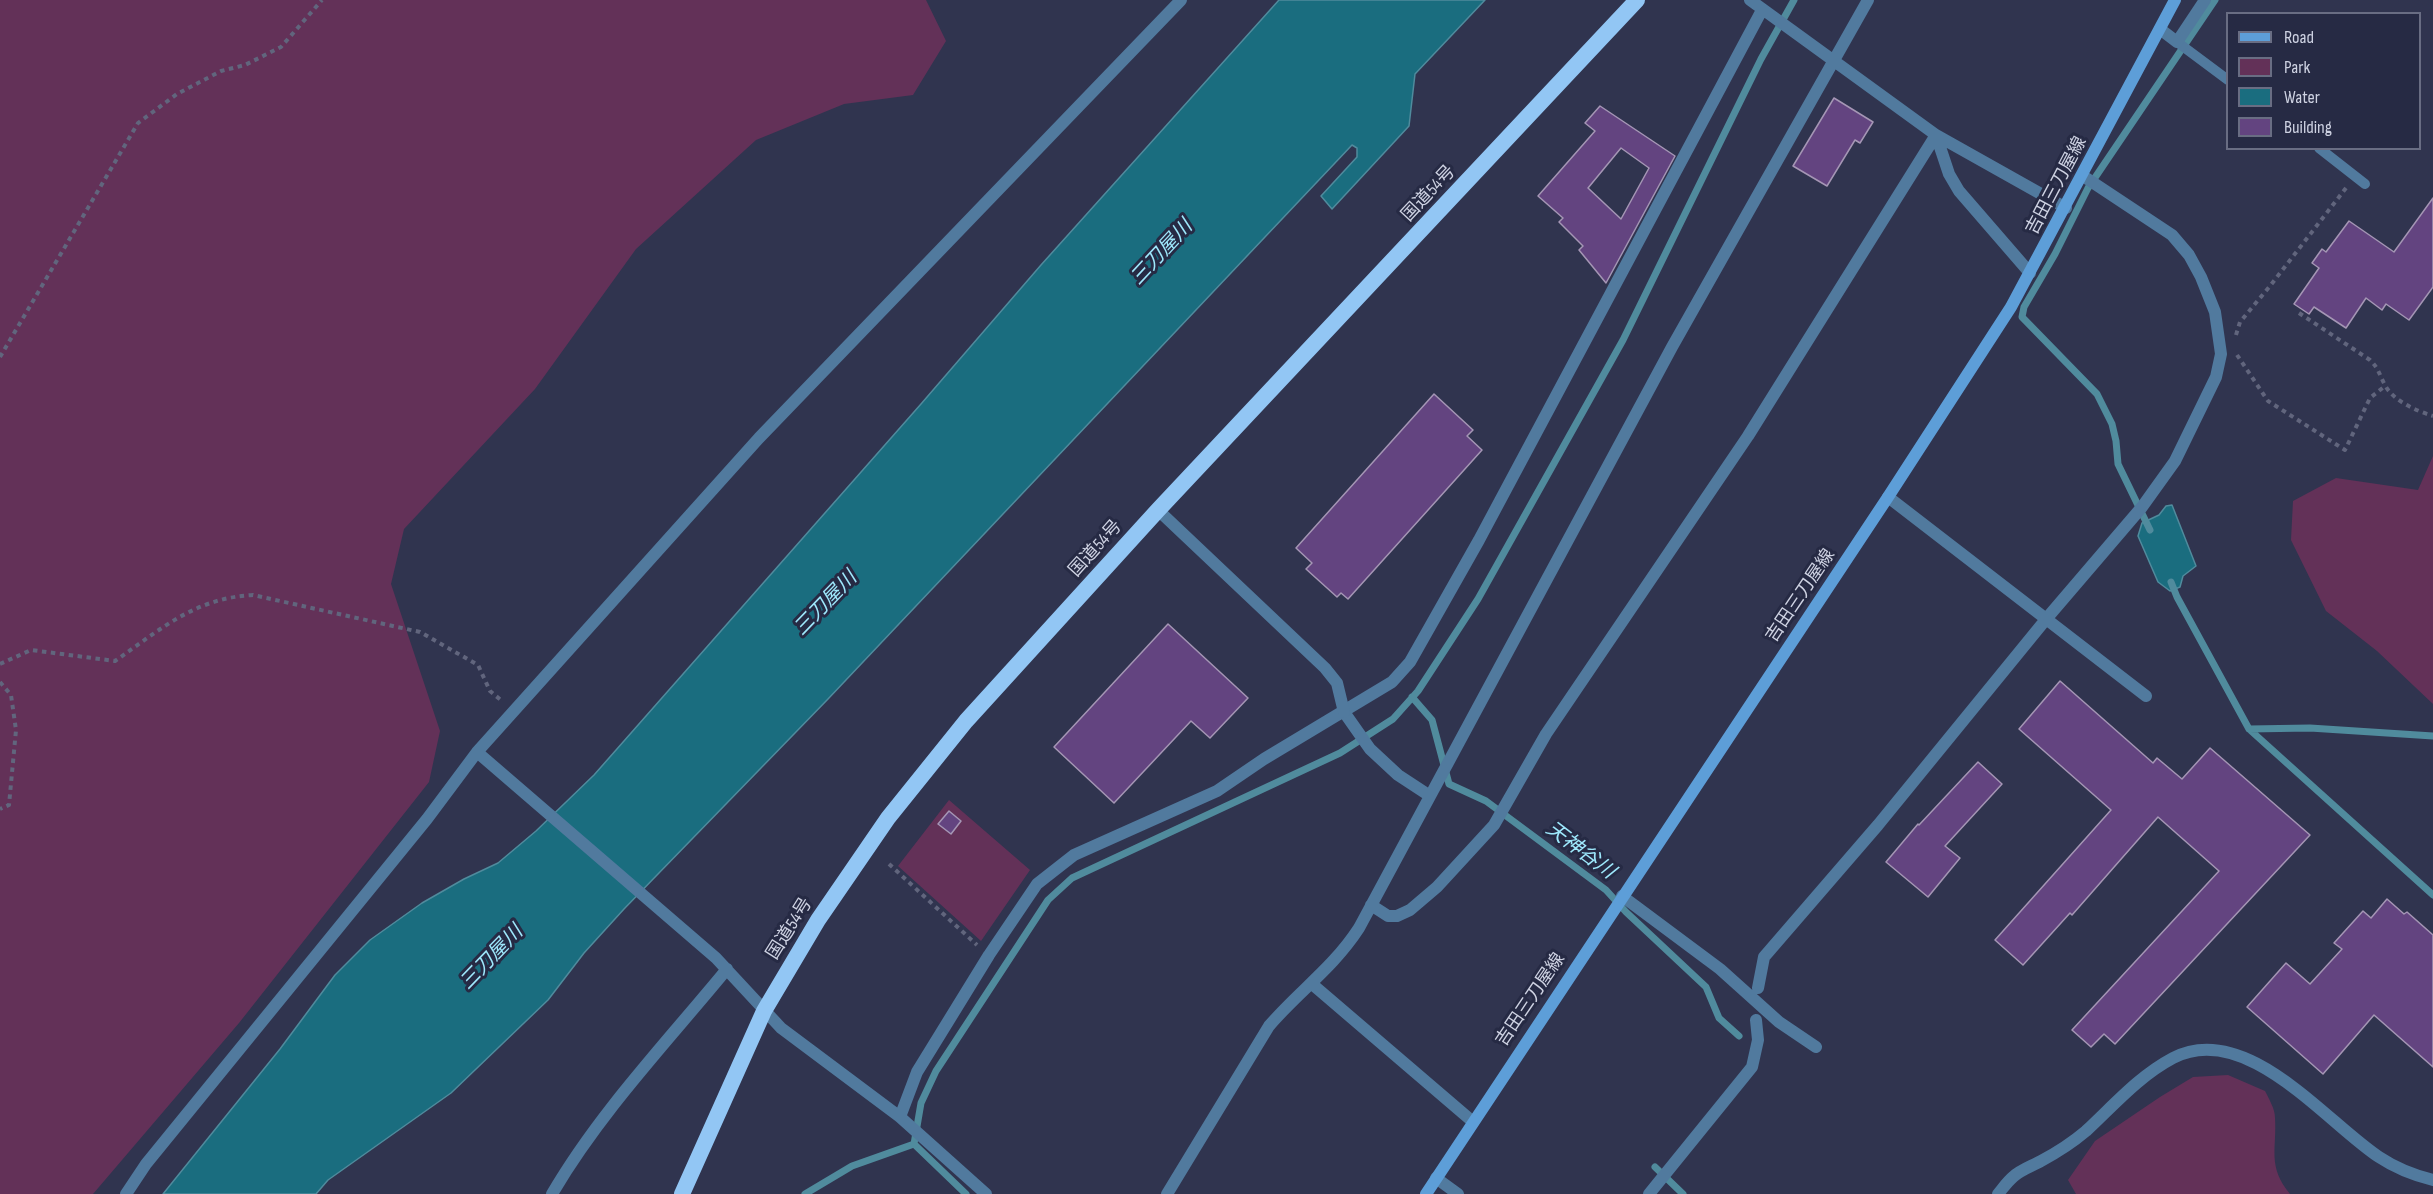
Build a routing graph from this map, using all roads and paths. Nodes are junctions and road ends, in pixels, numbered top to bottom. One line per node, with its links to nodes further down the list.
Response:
1 (322, 0): 21 (path)
2 (1181, 0): 30 (street)
3 (1637, 0): 25 (highway, 国道54号)
4 (1750, 0): 8 (street)
5 (1868, 0): 11 (street)
6 (2175, 0): 9 (main road, 吉田三刀屋線)
7 (2205, 0): 10 (street)
8 (1766, 13): 11 (street); 31 (street)
9 (2160, 29): 10 (street); 15 (main road, 吉田三刀屋線)
10 (2177, 42): 12 (lane)
11 (1832, 60): 13 (street); 33 (street)
12 (2226, 79)
13 (1936, 135): 18 (street); 19 (street); 37 (street)
14 (2322, 150): 16 (lane)
15 (2083, 176): 18 (main road, 吉田三刀屋線); 26 (street)
16 (2355, 176): 17 (lane); 22 (path)
17 (2365, 184)
18 (2066, 208): 19 (main road, 吉田三刀屋線)
19 (2030, 273): 24 (main road, 吉田三刀屋線)
20 (2299, 313): 22 (path)
21 (0, 357)
22 (2385, 386): 23 (path)
23 (2433, 416)
24 (1888, 497): 26 (street); 36 (main road, 吉田三刀屋線)
25 (1158, 510): 31 (street); 42 (highway, 国道54号)
26 (2047, 618): 29 (street); 41 (street)
27 (0, 664): 30 (path)
28 (0, 682): 34 (path)
29 (2146, 696)
30 (513, 712): 32 (street)
31 (1344, 712): 33 (street); 38 (street)
32 (481, 755): 39 (street); 49 (street)
33 (1430, 796): 37 (street)
34 (0, 809)
35 (889, 864): 38 (path)
36 (1622, 896): 44 (street); 46 (main road, 吉田三刀屋線)
37 (1371, 905): 40 (street)
38 (988, 955): 45 (street)
39 (727, 969): 42 (street); 50 (street)
40 (1312, 984): 46 (street); 53 (street)
41 (1758, 988)
42 (764, 1011): 45 (street); 51 (highway, 国道54号)
43 (1756, 1020): 56 (street)
44 (1816, 1047)
45 (900, 1117): 52 (street)
46 (1473, 1121): 47 (main road, 吉田三刀屋線)
47 (1436, 1178): 54 (main road, 吉田三刀屋線); 55 (street)
48 (2433, 1180): 57 (street)
49 (126, 1194)
50 (552, 1194)
51 (682, 1194)
52 (986, 1194)
53 (1167, 1194)
54 (1426, 1194)
55 (1458, 1194)
56 (1649, 1194)
57 (1998, 1194)

